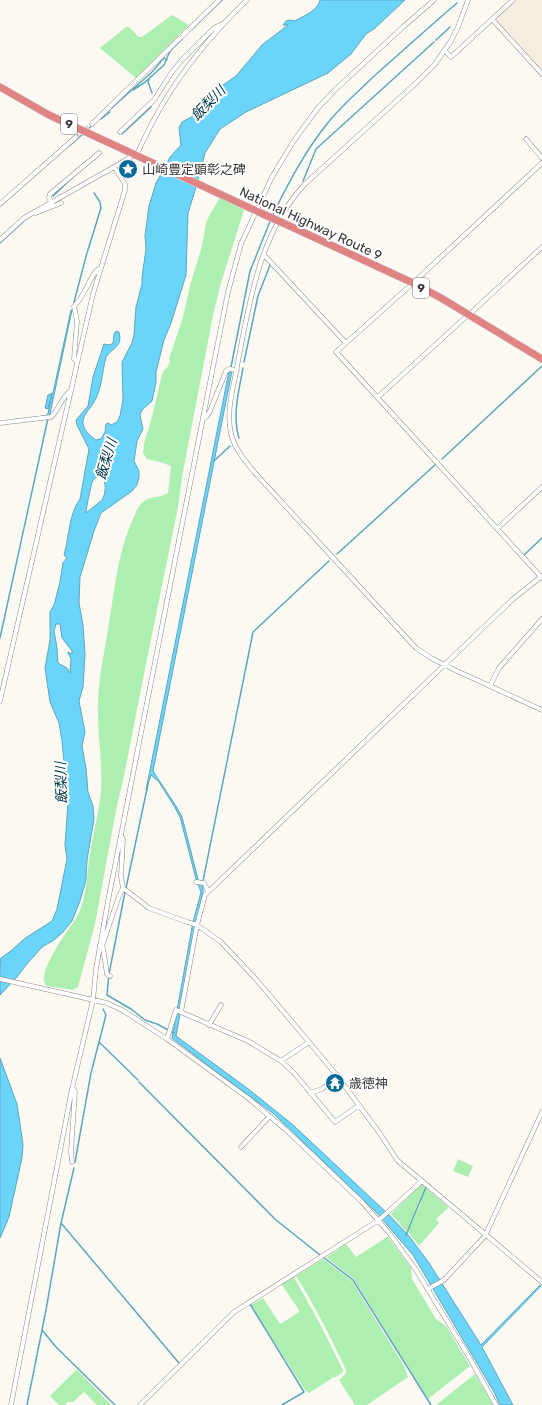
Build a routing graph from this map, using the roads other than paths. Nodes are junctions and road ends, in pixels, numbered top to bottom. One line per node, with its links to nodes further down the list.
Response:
1 (219, 0): 11 (street)
2 (247, 0): 7 (street)
3 (434, 0): 23 (street)
4 (468, 0): 8 (street)
5 (512, 0): 6 (street)
6 (492, 19): 8 (street); 9 (street)
7 (222, 24): 12 (street); 16 (street)
8 (445, 51): 27 (street)
9 (542, 74)
10 (0, 87): 16 (highway, National Highway Route 9 / 9)
11 (92, 124)
12 (120, 132)
13 (76, 138): 22 (street)
14 (526, 139): 17 (street)
15 (99, 152): 20 (street)
16 (136, 156): 19 (street); 23 (highway, National Highway Route 9 / 9)
17 (542, 158)
18 (542, 163): 29 (street)
19 (114, 167): 20 (street); 28 (street)
20 (51, 202): 24 (street)
21 (61, 203): 24 (street)
22 (0, 204)
23 (258, 211): 29 (highway, National Highway Route 9 / 9, bridge); 37 (street)
24 (29, 215): 25 (street)
25 (0, 240)
26 (542, 247): 30 (street)
27 (264, 254): 31 (street); 34 (street)
28 (100, 268): 33 (street); 33 (street)
29 (413, 283): 30 (highway, National Highway Route 9 / 9); 31 (street)
30 (469, 315): 32 (highway, National Highway Route 9 / 9); 36 (street)
31 (346, 343): 36 (street)
32 (542, 359)
33 (77, 362): 35 (street)
34 (237, 370): 37 (street); 43 (street)
35 (71, 391): 38 (street); 45 (street)
36 (378, 397): 40 (street)
37 (203, 418): 47 (street)
38 (0, 423)
39 (542, 487): 40 (street)
40 (498, 528): 41 (street)
41 (542, 577): 43 (street)
42 (542, 619): 44 (street)
43 (446, 665): 44 (street); 50 (street)
44 (490, 686): 46 (street)
45 (0, 702)
46 (542, 710)
47 (121, 836): 49 (street); 52 (street)
48 (200, 882): 50 (street)
49 (123, 888): 51 (street); 52 (street)
50 (208, 891): 51 (street)
51 (195, 924): 57 (street); 60 (street)
52 (101, 946): 53 (street); 55 (street)
53 (109, 976)
54 (0, 980): 55 (street)
55 (91, 999): 59 (street); 63 (street)
56 (221, 1005): 58 (street)
57 (180, 1011): 58 (street); 59 (street)
58 (209, 1025): 61 (street)
59 (167, 1039): 67 (street)
60 (310, 1042): 61 (street); 62 (street)
61 (281, 1061): 64 (street)
62 (338, 1077): 64 (street); 65 (street)
63 (72, 1089): 69 (street); 75 (street)
64 (310, 1093): 65 (street)
65 (358, 1106): 70 (street)
66 (542, 1112): 72 (street)
67 (270, 1116): 68 (street); 71 (street)
68 (241, 1147)
69 (72, 1162)
70 (422, 1181): 71 (street); 72 (street)
71 (380, 1219): 74 (street); 76 (street)
72 (485, 1236): 73 (street); 74 (street)
73 (542, 1282)
74 (429, 1289): 77 (street)
75 (12, 1405)
76 (140, 1405)
77 (496, 1405)

